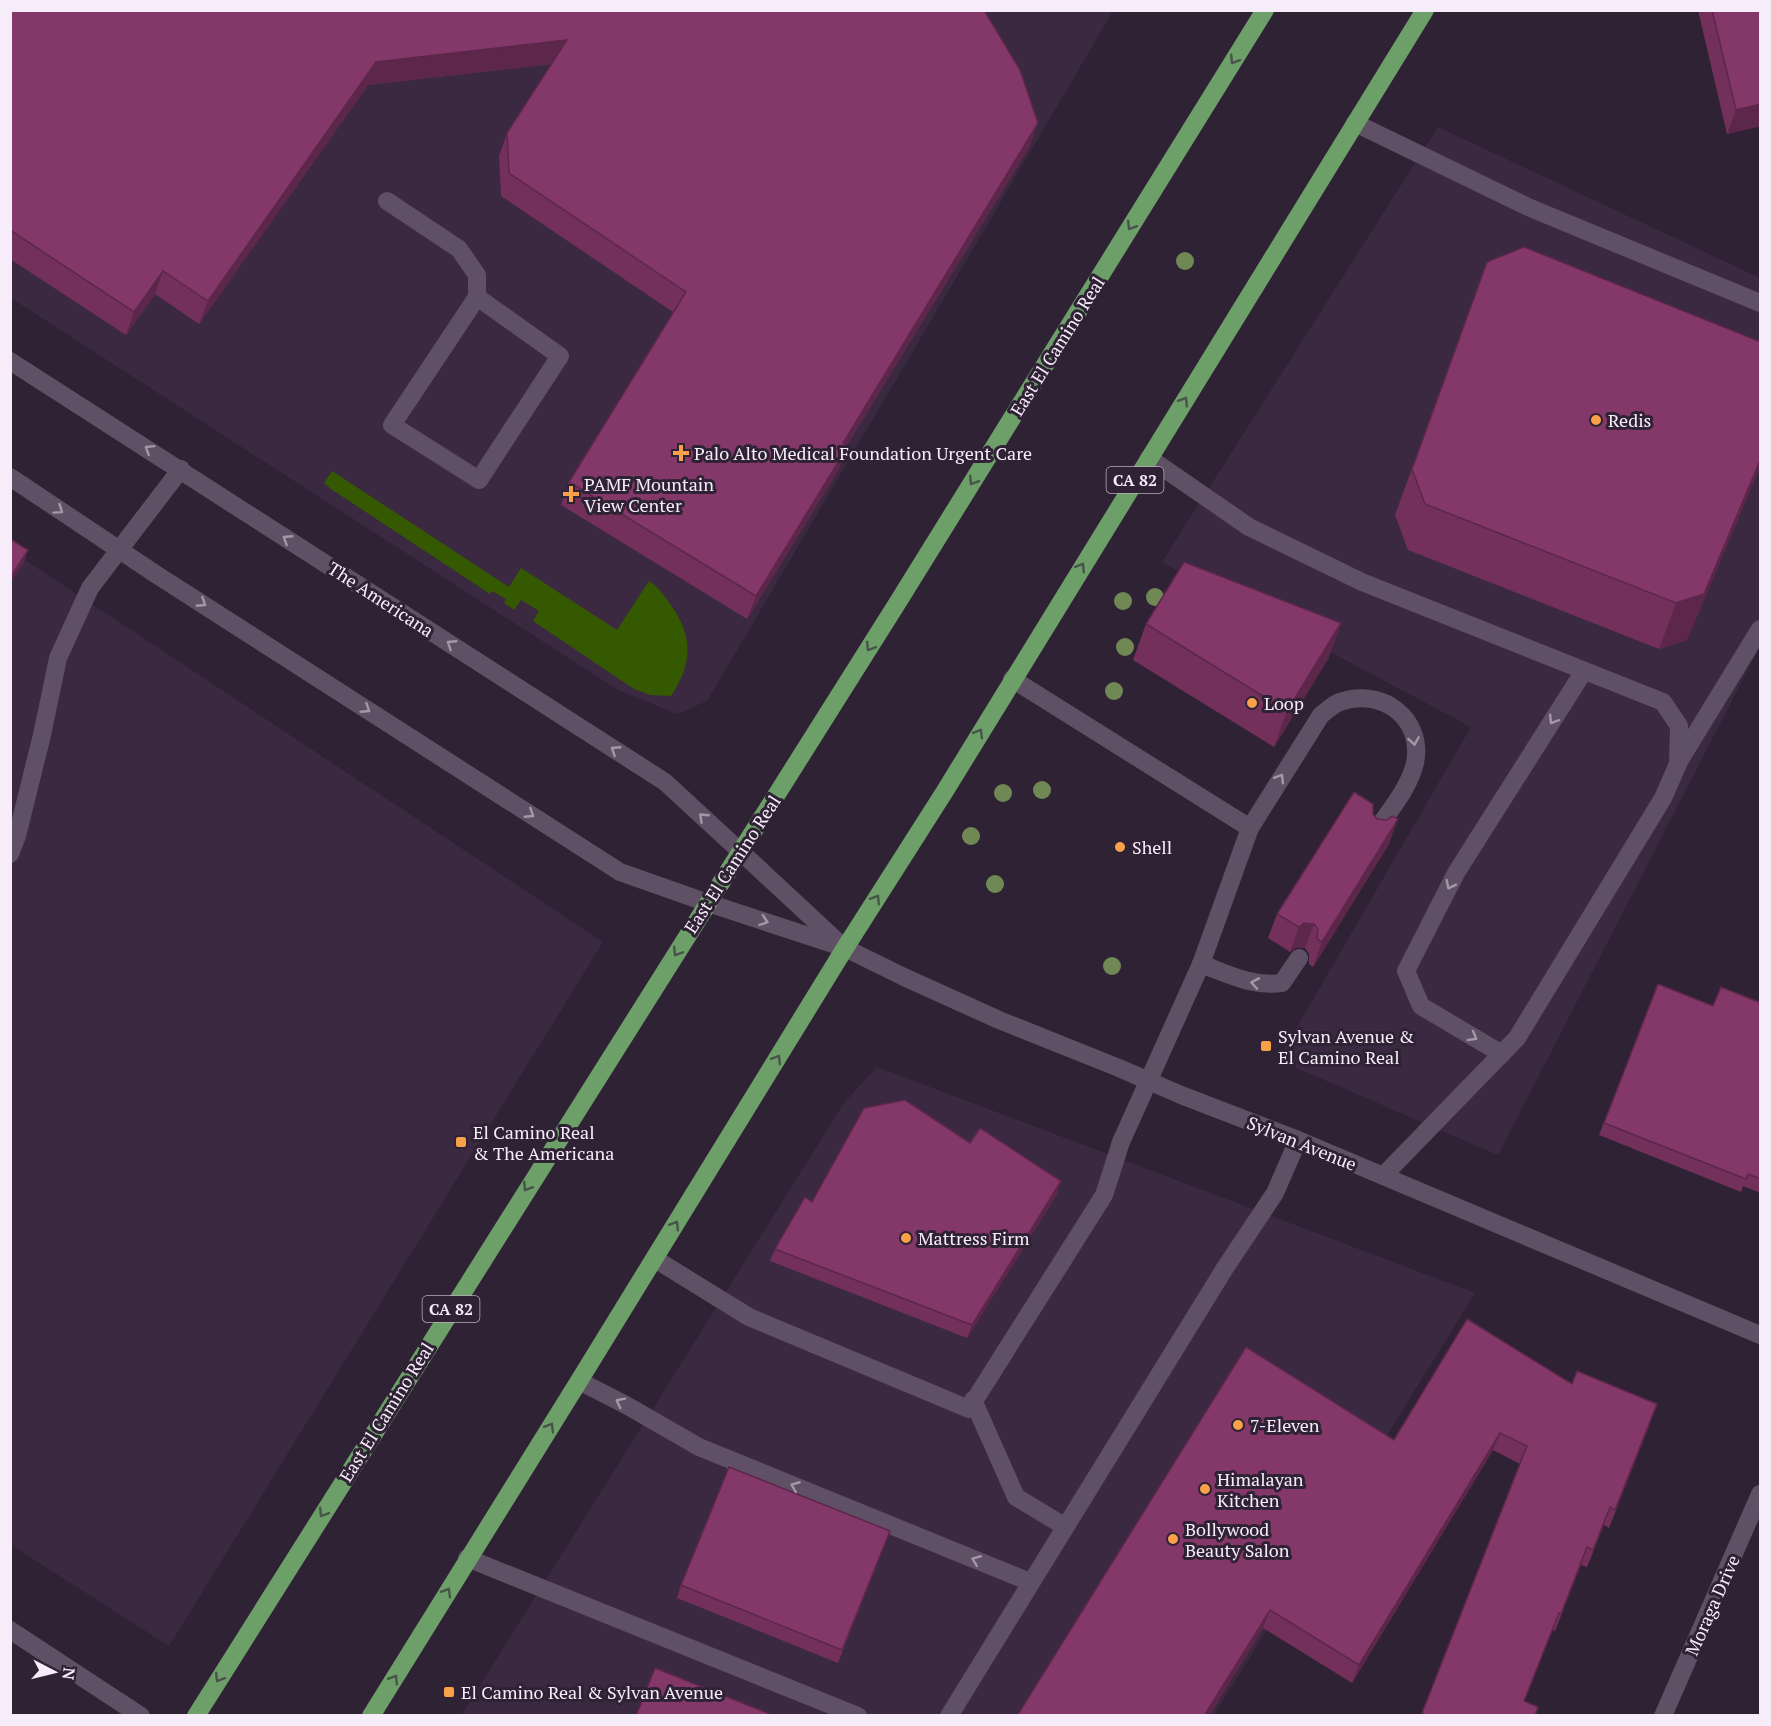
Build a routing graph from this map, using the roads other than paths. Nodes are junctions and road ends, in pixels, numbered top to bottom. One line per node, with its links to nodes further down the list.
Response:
1 (1264, 10): 18 (main road, East El Camino Real / CA 82, one-way to 18)
2 (1425, 10): 3 (main road, CA 82)
3 (1355, 123): 6 (street); 8 (main road, CA 82, one-way to 3)
4 (387, 201): 5 (street)
5 (477, 297): 5 (street)
6 (1761, 303)
7 (10, 361): 9 (street, The Americana, one-way to 7)
8 (1149, 458): 13 (street); 14 (main road, CA 82, one-way to 8)
9 (181, 469): 11 (street); 18 (street, The Americana, one-way to 9)
10 (10, 477): 11 (street, one-way to 11)
11 (120, 549): 19 (street); 20 (street, one-way to 20)
12 (1761, 629): 15 (street)
13 (1584, 671): 15 (street); 24 (street, one-way to 24)
14 (1012, 679): 16 (street); 21 (main road, CA 82, one-way to 14)
15 (1678, 764): 24 (street)
16 (1251, 828): 17 (street, one-way to 17); 23 (street)
17 (1374, 834)
18 (741, 852): 20 (main road, East El Camino Real / CA 82); 21 (street, Sylvan Avenue)
19 (10, 854)
20 (708, 903): 21 (street, Sylvan Avenue, one-way to 21); 38 (main road, East El Camino Real / CA 82, one-way to 38)
21 (845, 948): 25 (street, Sylvan Avenue); 28 (main road, CA 82, one-way to 21)
22 (1299, 958): 23 (street, one-way to 23)
23 (1201, 964): 25 (street)
24 (1502, 1054): 27 (street)
25 (1148, 1080): 26 (street, Sylvan Avenue); 31 (street)
26 (1298, 1140): 27 (street, Sylvan Avenue); 33 (street)
27 (1383, 1176): 29 (street, Sylvan Avenue)
28 (655, 1259): 30 (main road, CA 82); 31 (street)
29 (1761, 1335)
30 (579, 1381): 34 (main road, CA 82, one-way to 30); 35 (street, one-way to 30)
31 (973, 1400): 33 (street)
32 (1761, 1494): 42 (street, Moraga Drive)
33 (1064, 1526): 35 (street)
34 (467, 1558): 39 (main road, CA 82, one-way to 34); 40 (street)
35 (1030, 1582): 41 (street)
36 (10, 1630): 37 (street)
37 (141, 1716)
38 (196, 1716)
39 (371, 1716)
40 (858, 1716)
41 (949, 1716)
42 (1663, 1716)

